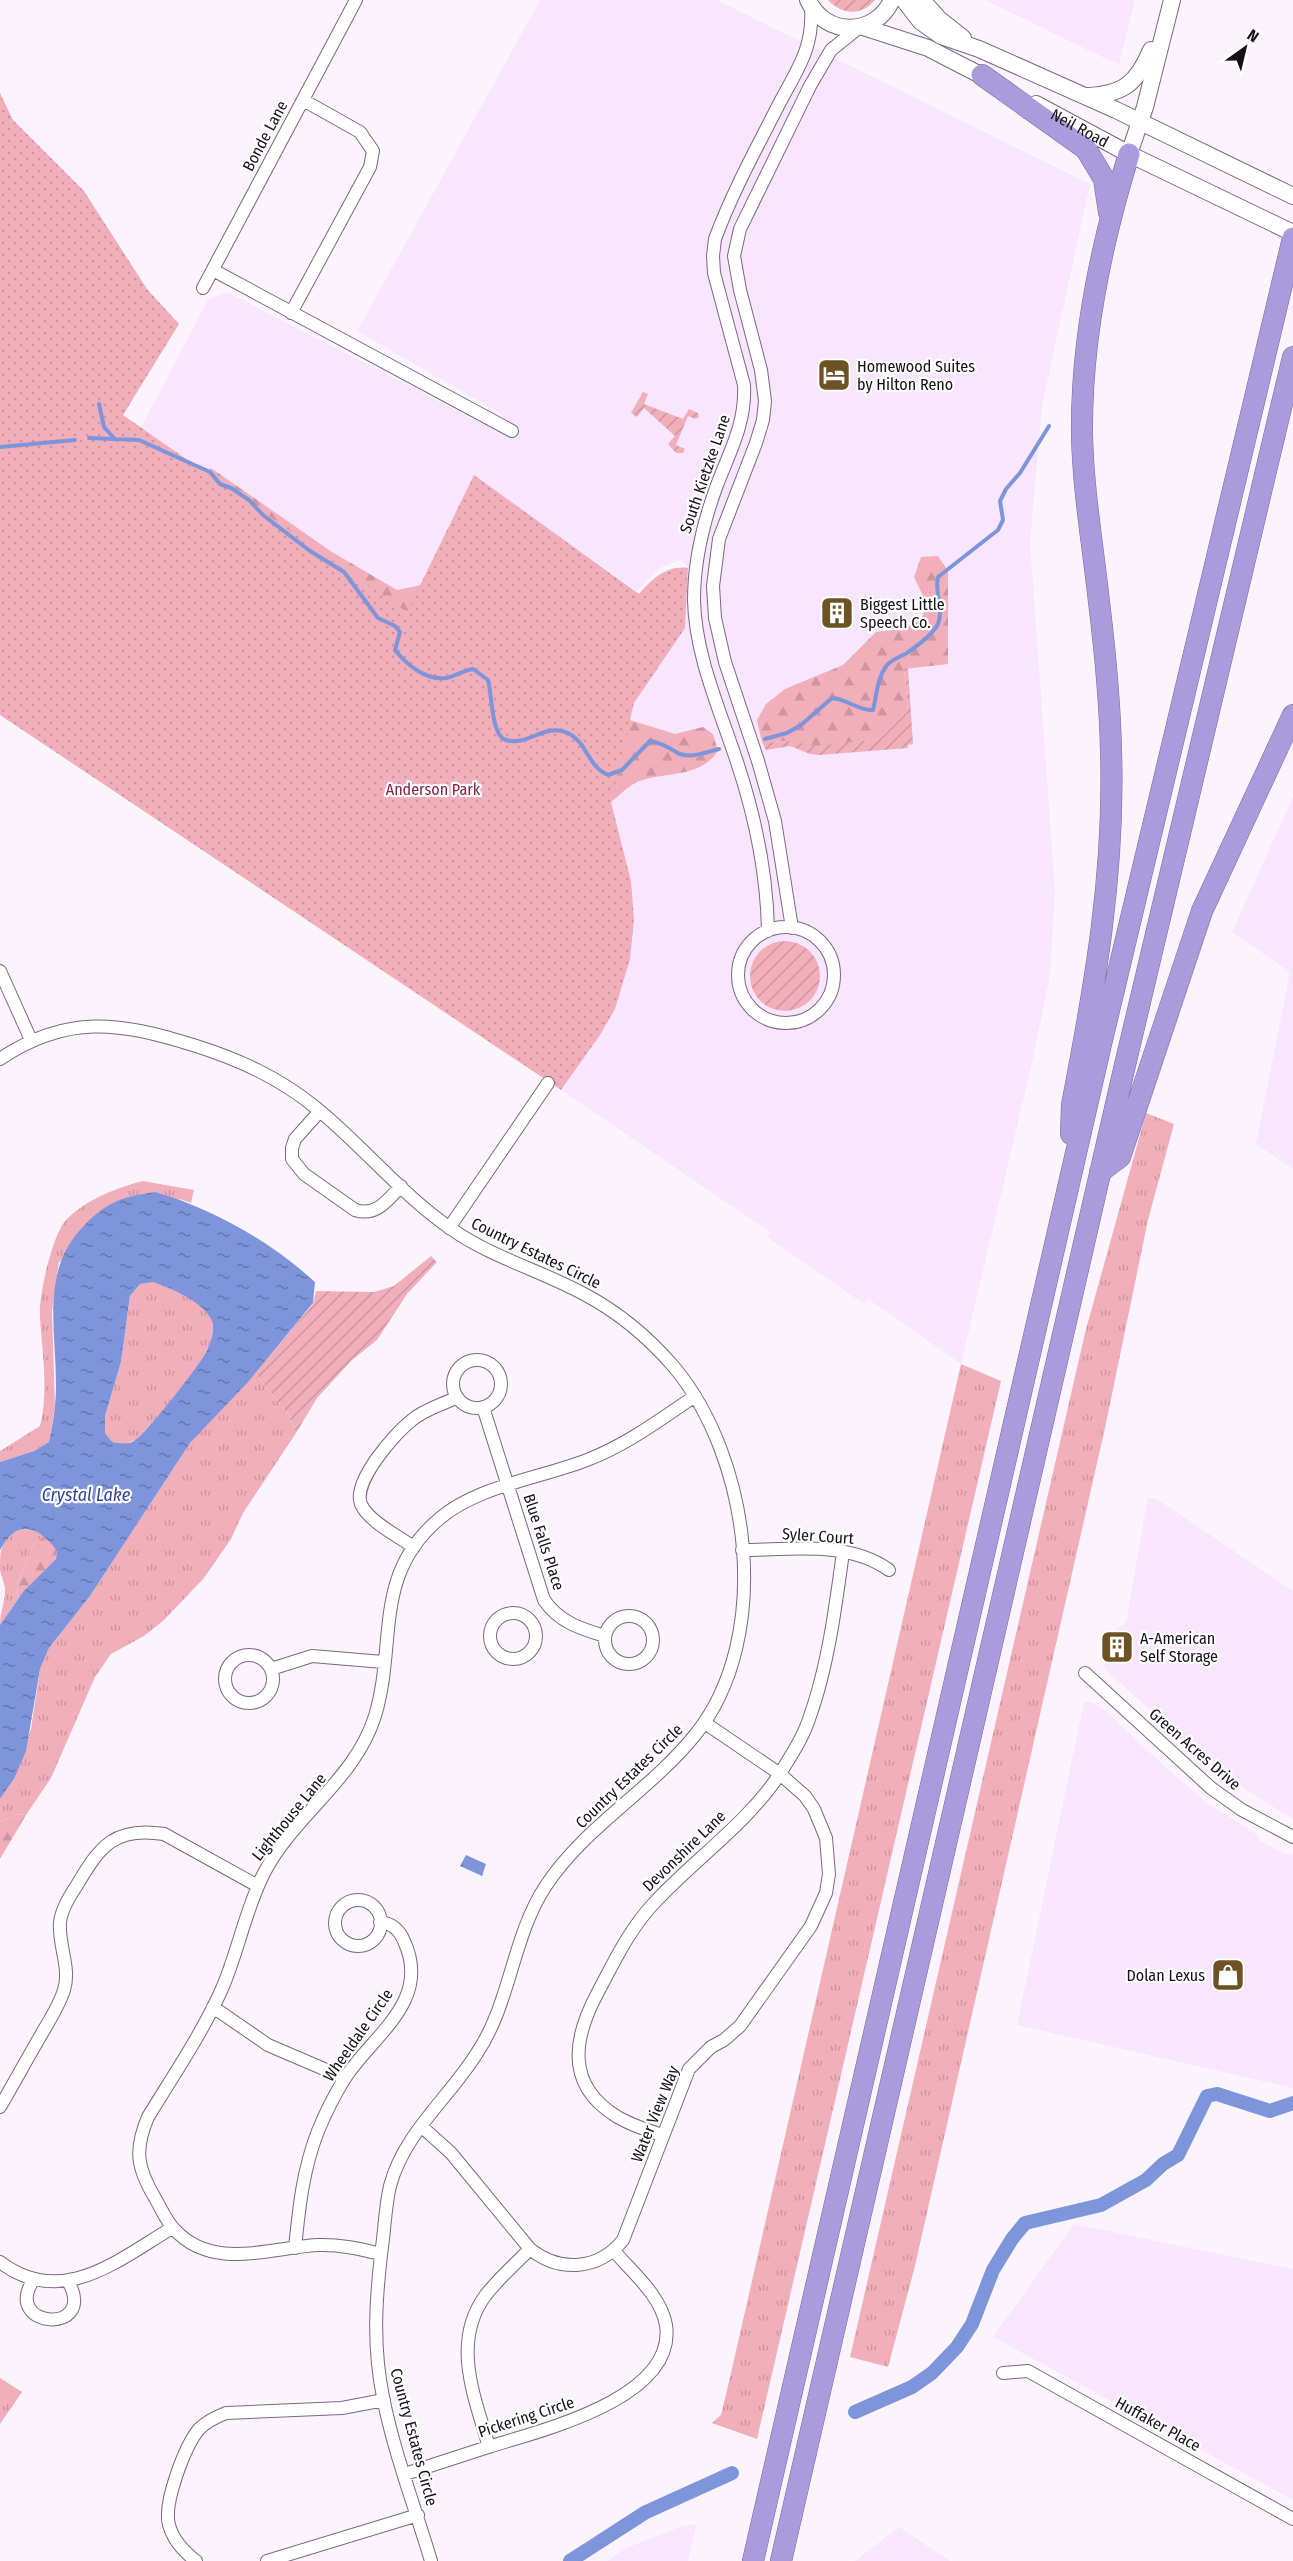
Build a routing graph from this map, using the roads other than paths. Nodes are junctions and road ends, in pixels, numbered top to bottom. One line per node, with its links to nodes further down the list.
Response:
1 (356, 0): 11 (street, Bonde Lane)
2 (892, 0): 7 (main road)
3 (904, 0): 8 (main road, Neil Road)
4 (922, 0): 8 (main road)
5 (1171, 2): 10 (main road); 12 (main road)
6 (810, 4): 7 (main road, Neil Road); 25 (street, South Kietzke Lane)
7 (860, 28): 9 (main road, Neil Road); 24 (street, South Kietzke Lane)
8 (979, 49): 10 (main road, Neil Road)
9 (982, 75): 13 (main road, Neil Road); 15 (highway)
10 (1084, 96): 12 (main road, Neil Road)
11 (303, 99): 18 (street, Bonde Lane); 20 (street)
12 (1141, 122): 13 (main road); 14 (main road, Neil Road)
13 (1129, 154): 15 (highway); 16 (main road, Neil Road)
14 (1293, 196)
15 (1110, 221): 31 (highway)
16 (1293, 233)
17 (1293, 238): 31 (highway)
18 (213, 270): 19 (street, Bonde Lane); 20 (street)
19 (204, 288)
20 (291, 313): 22 (street)
21 (1293, 357): 32 (highway)
22 (512, 431)
23 (1293, 715): 32 (highway)
24 (792, 928): 25 (street); 25 (street)
25 (768, 931)
26 (0, 971): 27 (street)
27 (31, 1040): 28 (street, Country Estates Circle); 30 (street, Country Estates Circle)
28 (0, 1059)
29 (549, 1083): 34 (street)
30 (320, 1111): 33 (street, Country Estates Circle); 33 (street)
31 (1074, 1165): 76 (highway)
32 (1100, 1172): 77 (highway)
33 (402, 1186): 34 (street, Country Estates Circle)
34 (448, 1228): 35 (street, Country Estates Circle)
35 (695, 1396): 38 (street, Lighthouse Lane); 40 (street, Country Estates Circle)
36 (457, 1397): 37 (street); 37 (street); 39 (street)
37 (483, 1407): 38 (street, Blue Falls Place)
38 (508, 1486): 39 (street, Lighthouse Lane); 43 (street, Blue Falls Place)
39 (414, 1547): 46 (street, Lighthouse Lane)
40 (742, 1550): 41 (street, Syler Court); 49 (street, Country Estates Circle)
41 (843, 1552): 42 (street, Syler Court); 50 (street, Devonshire Lane)
42 (889, 1570)
43 (550, 1608): 44 (street, Blue Falls Place); 45 (street, Blue Falls Place)
44 (532, 1622)
45 (605, 1636)
46 (383, 1662): 47 (street); 52 (street, Lighthouse Lane)
47 (271, 1669): 47 (street)
48 (1085, 1673): 51 (street, Green Acres Drive)
49 (705, 1723): 50 (street, Water View Way); 57 (street, Country Estates Circle)
50 (780, 1774): 58 (street, Water View Way); 58 (street, Devonshire Lane)
51 (1293, 1837)
52 (258, 1886): 54 (street, Lighthouse Lane); 56 (street)
53 (380, 1922): 55 (street, Wheeldale Circle)
54 (213, 2007): 55 (street); 59 (street, Lighthouse Lane)
55 (345, 2078): 60 (street, Wheeldale Circle)
56 (0, 2107)
57 (421, 2126): 61 (street); 63 (street, Country Estates Circle)
58 (662, 2135): 62 (street, Water View Way)
59 (172, 2228): 60 (street, Lighthouse Lane); 66 (street)
60 (295, 2248): 63 (street, Lighthouse Lane)
61 (530, 2249): 62 (street); 69 (street)
62 (614, 2252): 69 (street, Pickering Circle)
63 (381, 2254): 68 (street, Country Estates Circle)
64 (0, 2262): 65 (street)
65 (34, 2279): 66 (street); 66 (street)
66 (68, 2281)
67 (1003, 2373): 72 (street, Huffaker Place)
68 (384, 2400): 70 (street, Country Estates Circle); 73 (street)
69 (489, 2447): 70 (street, Pickering Circle)
70 (405, 2474): 71 (street, Country Estates Circle)
71 (418, 2516): 74 (street); 75 (street, Country Estates Circle)
72 (1293, 2519)
73 (196, 2561)
74 (267, 2561)
75 (431, 2561)
76 (753, 2561)
77 (781, 2561)

